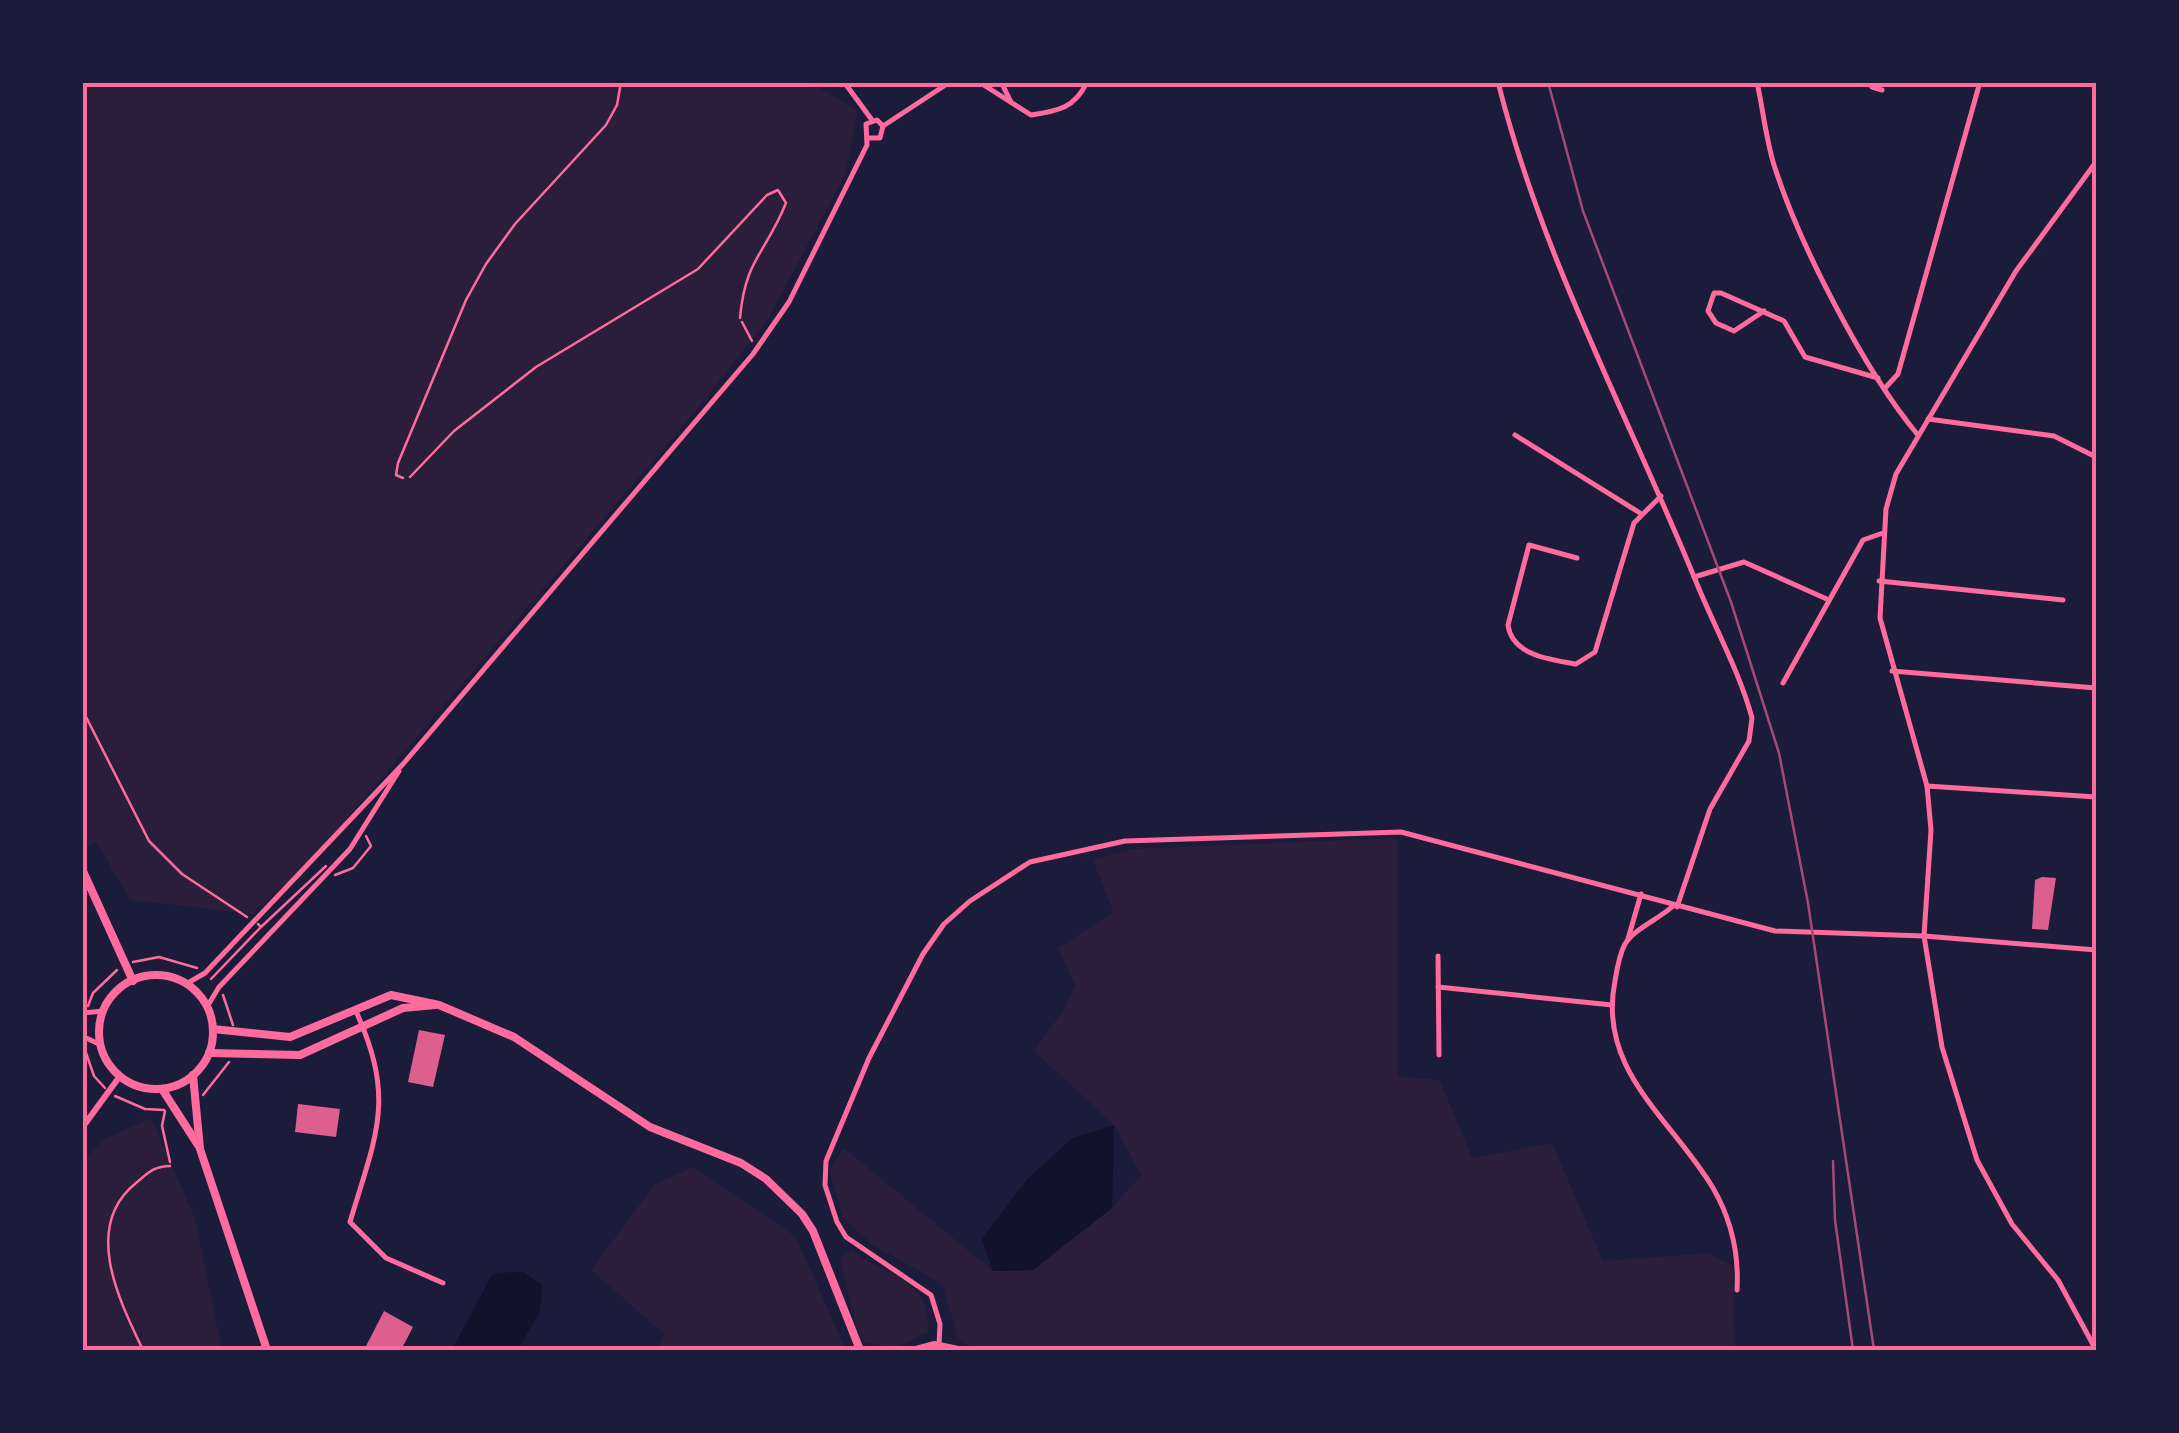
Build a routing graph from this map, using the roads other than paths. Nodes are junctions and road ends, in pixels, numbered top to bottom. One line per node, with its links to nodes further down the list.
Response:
1 (794, 82): 2 (street)
2 (807, 82)
3 (844, 82): 14 (street)
4 (950, 82): 15 (street)
5 (980, 82): 13 (street)
6 (1001, 82): 13 (street)
7 (1087, 82): 13 (street)
8 (1498, 82): 27 (street)
9 (1757, 82): 20 (street)
10 (1874, 82): 12 (street)
11 (1980, 82): 21 (street)
12 (1882, 90)
13 (1014, 107)
14 (872, 120): 15 (street); 16 (street)
15 (884, 126): 16 (street)
16 (868, 138): 38 (street)
17 (2096, 162): 22 (street)
18 (1764, 311): 18 (street); 20 (street)
19 (740, 318): 26 (lane)
20 (1878, 378): 21 (street)
21 (1885, 388): 24 (street)
22 (1928, 419): 24 (street); 25 (street)
23 (1515, 434): 28 (street)
24 (1918, 435): 29 (street)
25 (2096, 457)
26 (410, 477)
27 (1661, 496): 28 (street); 31 (street)
28 (1640, 513): 30 (street)
29 (1883, 533): 32 (street); 33 (street)
30 (1576, 558)
31 (1694, 577): 33 (street); 43 (street)
32 (1879, 581): 34 (street); 35 (street)
33 (1829, 600): 36 (street)
34 (2063, 600)
35 (1892, 671): 37 (street); 39 (street)
36 (1783, 683)
37 (2096, 688)
38 (403, 764): 49 (street); 53 (street)
39 (1926, 786): 40 (street); 44 (street)
40 (2096, 796)
41 (82, 870): 48 (main road)
42 (1640, 894): 43 (street); 45 (street); 71 (street)
43 (1674, 907): 44 (street); 45 (street)
44 (1924, 936): 46 (street); 77 (street)
45 (1628, 940): 52 (street)
46 (2096, 950)
47 (1438, 956): 50 (street)
48 (133, 981): 49 (main road); 54 (main road)
49 (186, 984): 53 (main road)
50 (1438, 987): 52 (street); 62 (street)
51 (439, 1004): 55 (main road); 57 (main road); 74 (main road)
52 (1612, 1005): 70 (street)
53 (207, 1007): 58 (main road)
54 (104, 1010): 56 (street); 60 (main road)
55 (355, 1010): 57 (street); 58 (main road)
56 (84, 1013)
57 (363, 1027): 61 (main road); 69 (street)
58 (213, 1029): 61 (main road)
59 (82, 1038): 60 (street)
60 (101, 1044): 64 (main road)
61 (209, 1052): 63 (main road)
62 (1439, 1055)
63 (193, 1075): 65 (main road); 67 (main road)
64 (120, 1076): 65 (main road); 66 (street)
65 (162, 1088): 67 (main road)
66 (82, 1128)
67 (200, 1149): 73 (main road)
68 (170, 1166): 72 (lane)
69 (443, 1283)
70 (1737, 1290)
71 (939, 1345): 75 (main road); 76 (main road)
72 (143, 1350)
73 (267, 1350)
74 (860, 1350)
75 (915, 1350)
76 (958, 1350)
77 (2096, 1350)

